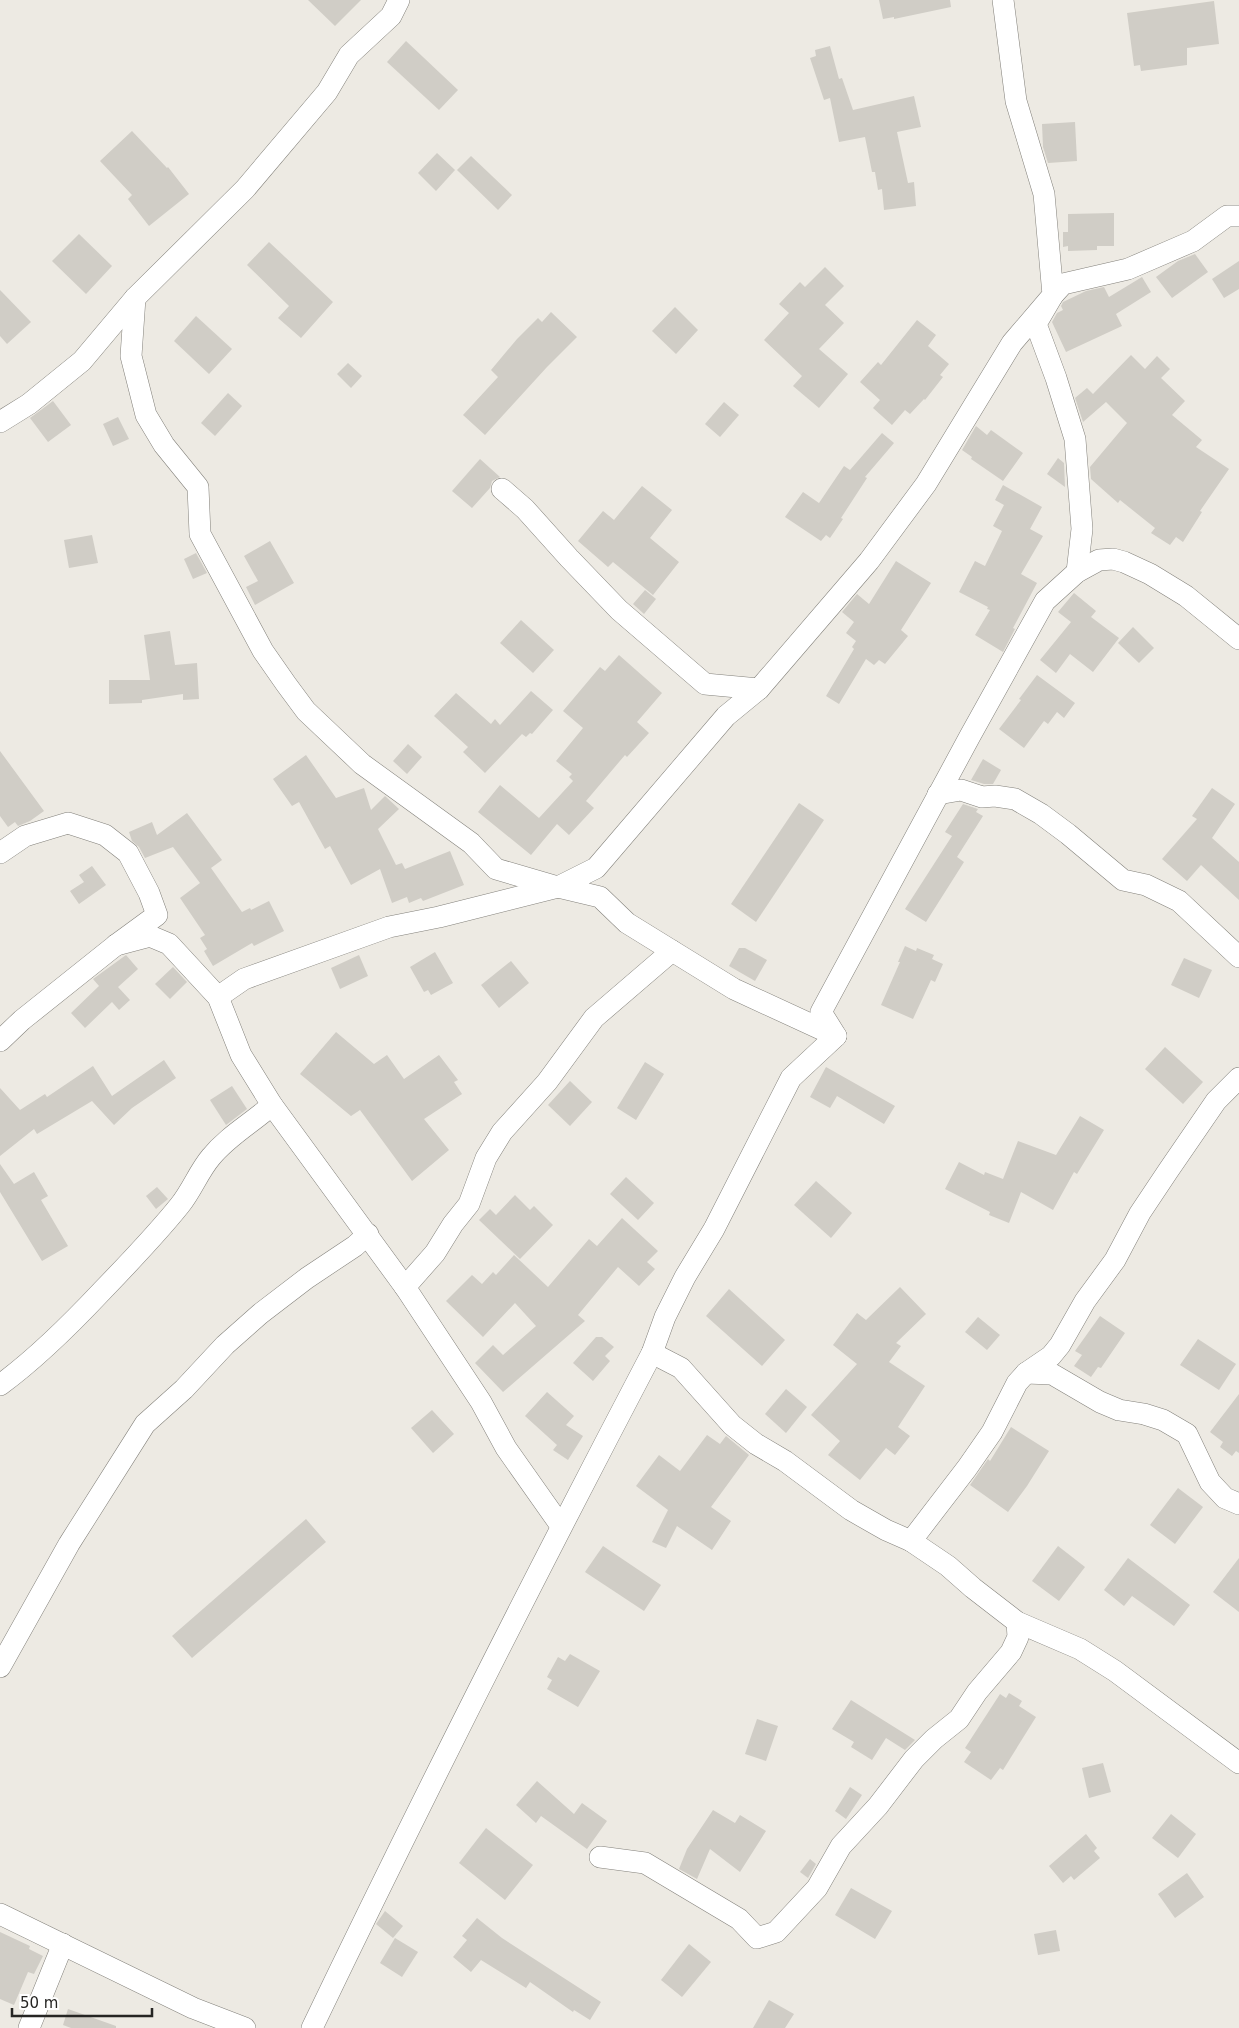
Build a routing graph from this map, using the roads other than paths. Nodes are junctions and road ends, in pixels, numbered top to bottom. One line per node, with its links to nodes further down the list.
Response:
1 (399, 0): 5 (street)
2 (1003, 0): 4 (street)
3 (1239, 216): 4 (street)
4 (1053, 295): 8 (street); 10 (street)
5 (135, 298): 6 (street); 13 (street)
6 (0, 422)
7 (502, 489): 10 (street)
8 (1077, 572): 9 (street); 11 (street)
9 (1239, 639)
10 (759, 689): 13 (street)
11 (938, 794): 16 (street); 18 (street)
12 (0, 853): 14 (street)
13 (558, 887): 15 (street); 17 (street)
14 (116, 944): 17 (street); 19 (street)
15 (672, 951): 18 (street); 23 (street)
16 (1239, 957)
17 (218, 997): 21 (street)
18 (836, 1036): 24 (street)
19 (0, 1041)
20 (1239, 1078): 25 (street)
21 (272, 1105): 22 (street); 26 (street)
22 (368, 1234): 23 (street); 31 (street)
23 (405, 1286): 28 (street)
24 (652, 1353): 28 (street); 29 (street)
25 (1026, 1373): 27 (street); 29 (street)
26 (0, 1385)
27 (1239, 1504)
28 (561, 1526): 38 (street)
29 (911, 1541): 30 (street)
30 (1017, 1622): 32 (street); 33 (street)
31 (0, 1667)
32 (1239, 1763)
33 (600, 1857)
34 (0, 1914): 35 (street)
35 (63, 1944): 36 (street); 37 (street)
36 (29, 2028)
37 (244, 2028)
38 (312, 2028)

